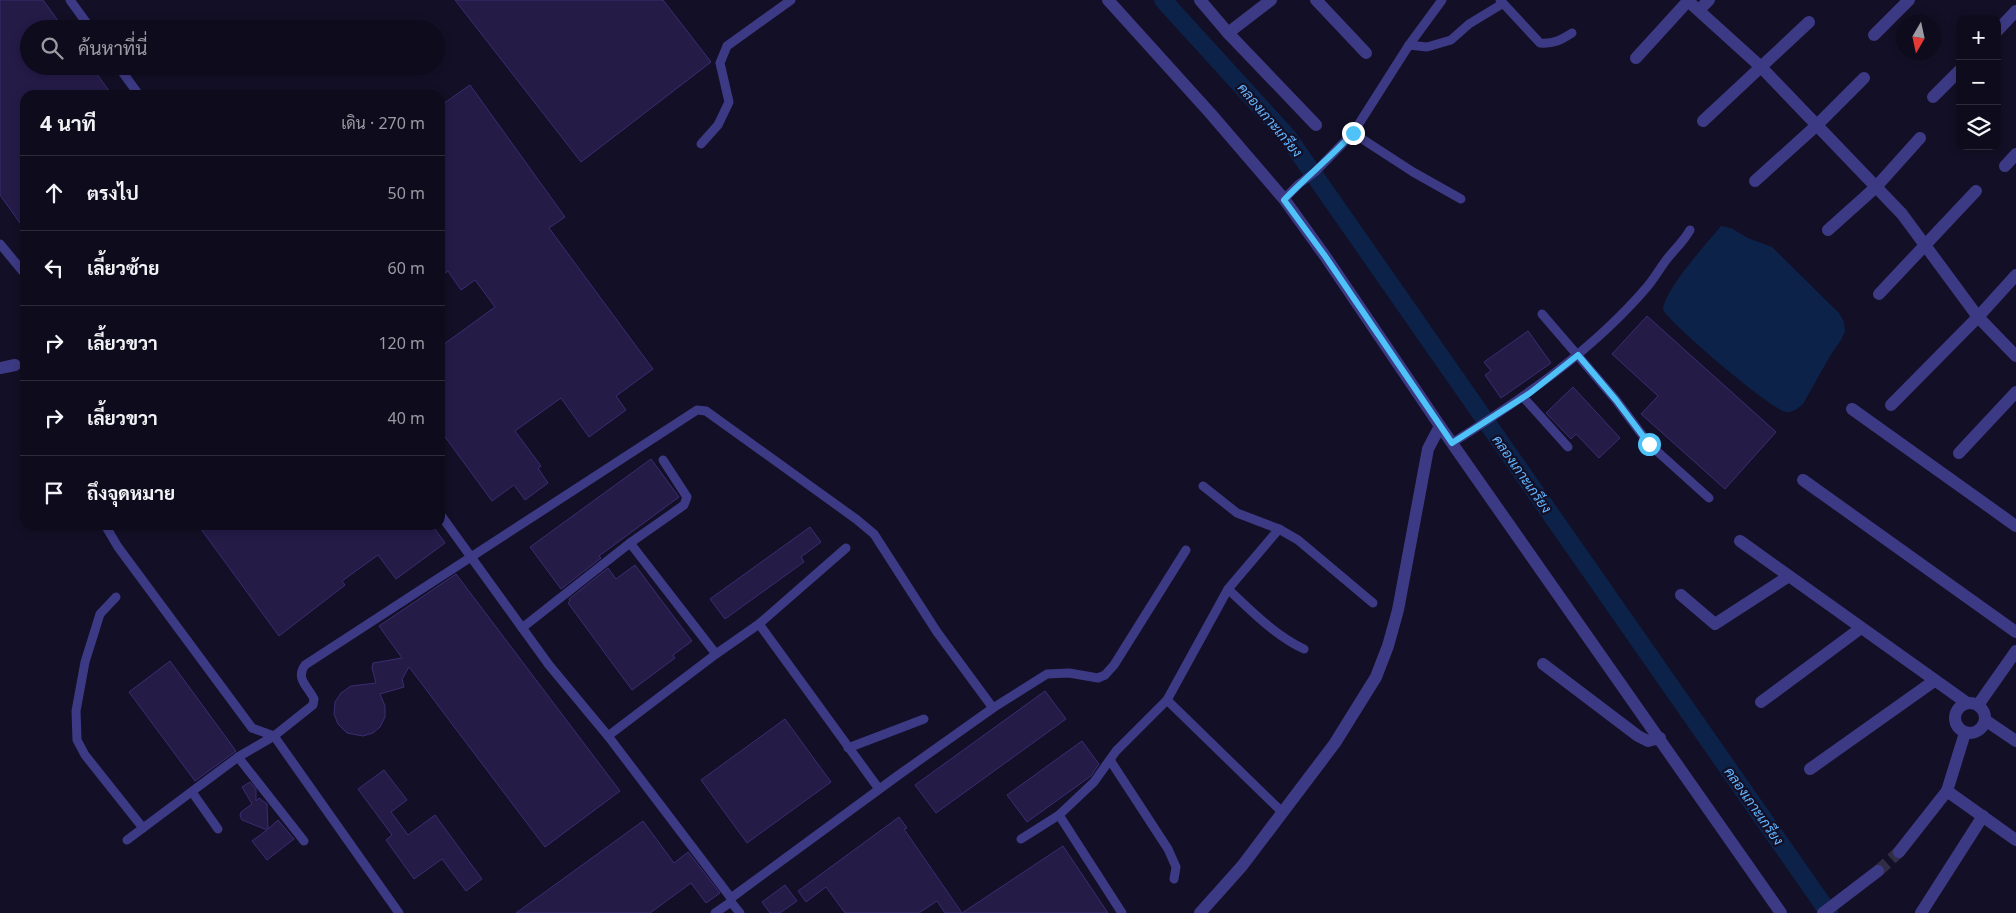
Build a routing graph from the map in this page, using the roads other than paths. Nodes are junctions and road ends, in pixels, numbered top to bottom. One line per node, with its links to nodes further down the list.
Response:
1 (70, 0): 14 (lane)
2 (791, 0): 34 (lane)
3 (1108, 0): 41 (street)
4 (1200, 0): 17 (street)
5 (1271, 0): 17 (street)
6 (1316, 0): 21 (street)
7 (1442, 0): 20 (lane)
8 (1709, 0): 12 (street)
9 (1909, 0): 19 (street)
10 (1688, 1): 12 (street); 22 (street)
11 (1501, 2): 18 (lane); 20 (lane)
12 (1699, 10): 23 (street)
13 (2016, 11): 16 (street)
14 (84, 20)
15 (1809, 22): 23 (street)
16 (2001, 26)
17 (1228, 33): 30 (street)
18 (1572, 33)
19 (1874, 35)
20 (1409, 45): 32 (lane)
21 (1366, 53)
22 (1636, 58)
23 (1761, 67): 29 (street); 31 (street)
24 (1956, 74): 28 (street)
25 (125, 75): 27 (lane)
26 (1864, 78): 31 (street)
27 (135, 90)
28 (1933, 97)
29 (1703, 121)
30 (1316, 125)
31 (1817, 125): 37 (street); 38 (street)
32 (1353, 133): 40 (lane); 41 (lane)
33 (1920, 138): 38 (street)
34 (701, 144)
35 (2016, 154): 36 (street)
36 (2004, 166)
37 (1755, 181)
38 (1876, 187): 43 (street); 45 (street)
39 (1976, 190): 45 (street)
40 (1460, 199)
41 (1284, 200): 59 (street)
42 (1690, 230): 51 (lane)
43 (1828, 230)
44 (0, 244): 46 (lane)
45 (1925, 244): 48 (street); 50 (street)
46 (20, 268)
47 (2016, 276): 50 (street)
48 (1879, 294)
49 (1542, 314): 51 (lane)
50 (1978, 317): 52 (street); 57 (street)
51 (1578, 355): 56 (lane); 66 (lane)
52 (2016, 356)
53 (14, 365): 54 (street)
54 (0, 368)
55 (2016, 392): 62 (street)
56 (1523, 398): 60 (lane); 61 (lane)
57 (1891, 405)
58 (1852, 409): 68 (street)
59 (1440, 426): 60 (street); 108 (street)
60 (1452, 443): 99 (street)
61 (1568, 447)
62 (1959, 453)
63 (663, 460): 72 (lane)
64 (1803, 480): 84 (street)
65 (1203, 486): 69 (lane)
66 (1708, 498)
67 (445, 521): 75 (lane)
68 (2016, 526)
69 (1279, 529): 77 (lane); 80 (lane)
70 (108, 530): 97 (lane)
71 (1740, 541): 76 (street)
72 (630, 543): 82 (lane); 87 (lane)
73 (846, 548): 81 (lane)
74 (1186, 550): 93 (lane)
75 (470, 556): 82 (lane); 93 (lane); 97 (lane)
76 (1789, 576): 78 (street); 83 (street)
77 (1228, 589): 85 (lane); 90 (lane)
78 (1681, 595)
79 (116, 597): 111 (lane)
80 (1373, 603)
81 (759, 624): 87 (lane); 101 (lane)
82 (522, 628): 98 (lane)
83 (1861, 628): 89 (street); 91 (street)
84 (2016, 632)
85 (1304, 648)
86 (2016, 651): 92 (street)
87 (716, 654): 98 (lane)
88 (1543, 664): 99 (street)
89 (1934, 681): 92 (street); 104 (street)
90 (1167, 700): 103 (lane); 108 (lane)
91 (1761, 702)
92 (1973, 704): 95 (street); 96 (street)
93 (993, 708): 105 (lane)
94 (924, 719): 101 (lane)
95 (1985, 720): 96 (street); 100 (street)
96 (1965, 733): 106 (street)
97 (274, 736): 102 (lane); 122 (lane)
98 (608, 736): 120 (lane)
99 (1660, 738): 121 (street)
100 (2016, 741)
101 (848, 748): 105 (lane)
102 (238, 757): 107 (lane); 116 (lane)
103 (1110, 760): 109 (lane); 119 (lane)
104 (1810, 770)
105 (878, 789): 120 (lane)
106 (1947, 791): 110 (street); 117 (street)
107 (192, 792): 111 (lane); 112 (lane)
108 (1282, 812): 126 (street)
109 (1059, 815): 114 (lane); 125 (lane)
110 (1983, 816): 115 (street); 128 (street)
111 (142, 828): 113 (lane)
112 (218, 829)
113 (127, 840)
114 (1021, 840)
115 (2016, 840)
116 (304, 841)
117 (1899, 852)
118 (1878, 872): 127 (street)
119 (1174, 879)
120 (731, 900): 123 (lane); 124 (lane)
121 (1776, 911)
122 (399, 913)
123 (714, 913)
124 (740, 913)
125 (1122, 913)
126 (1200, 913)
127 (1823, 913)
128 (1921, 913)

